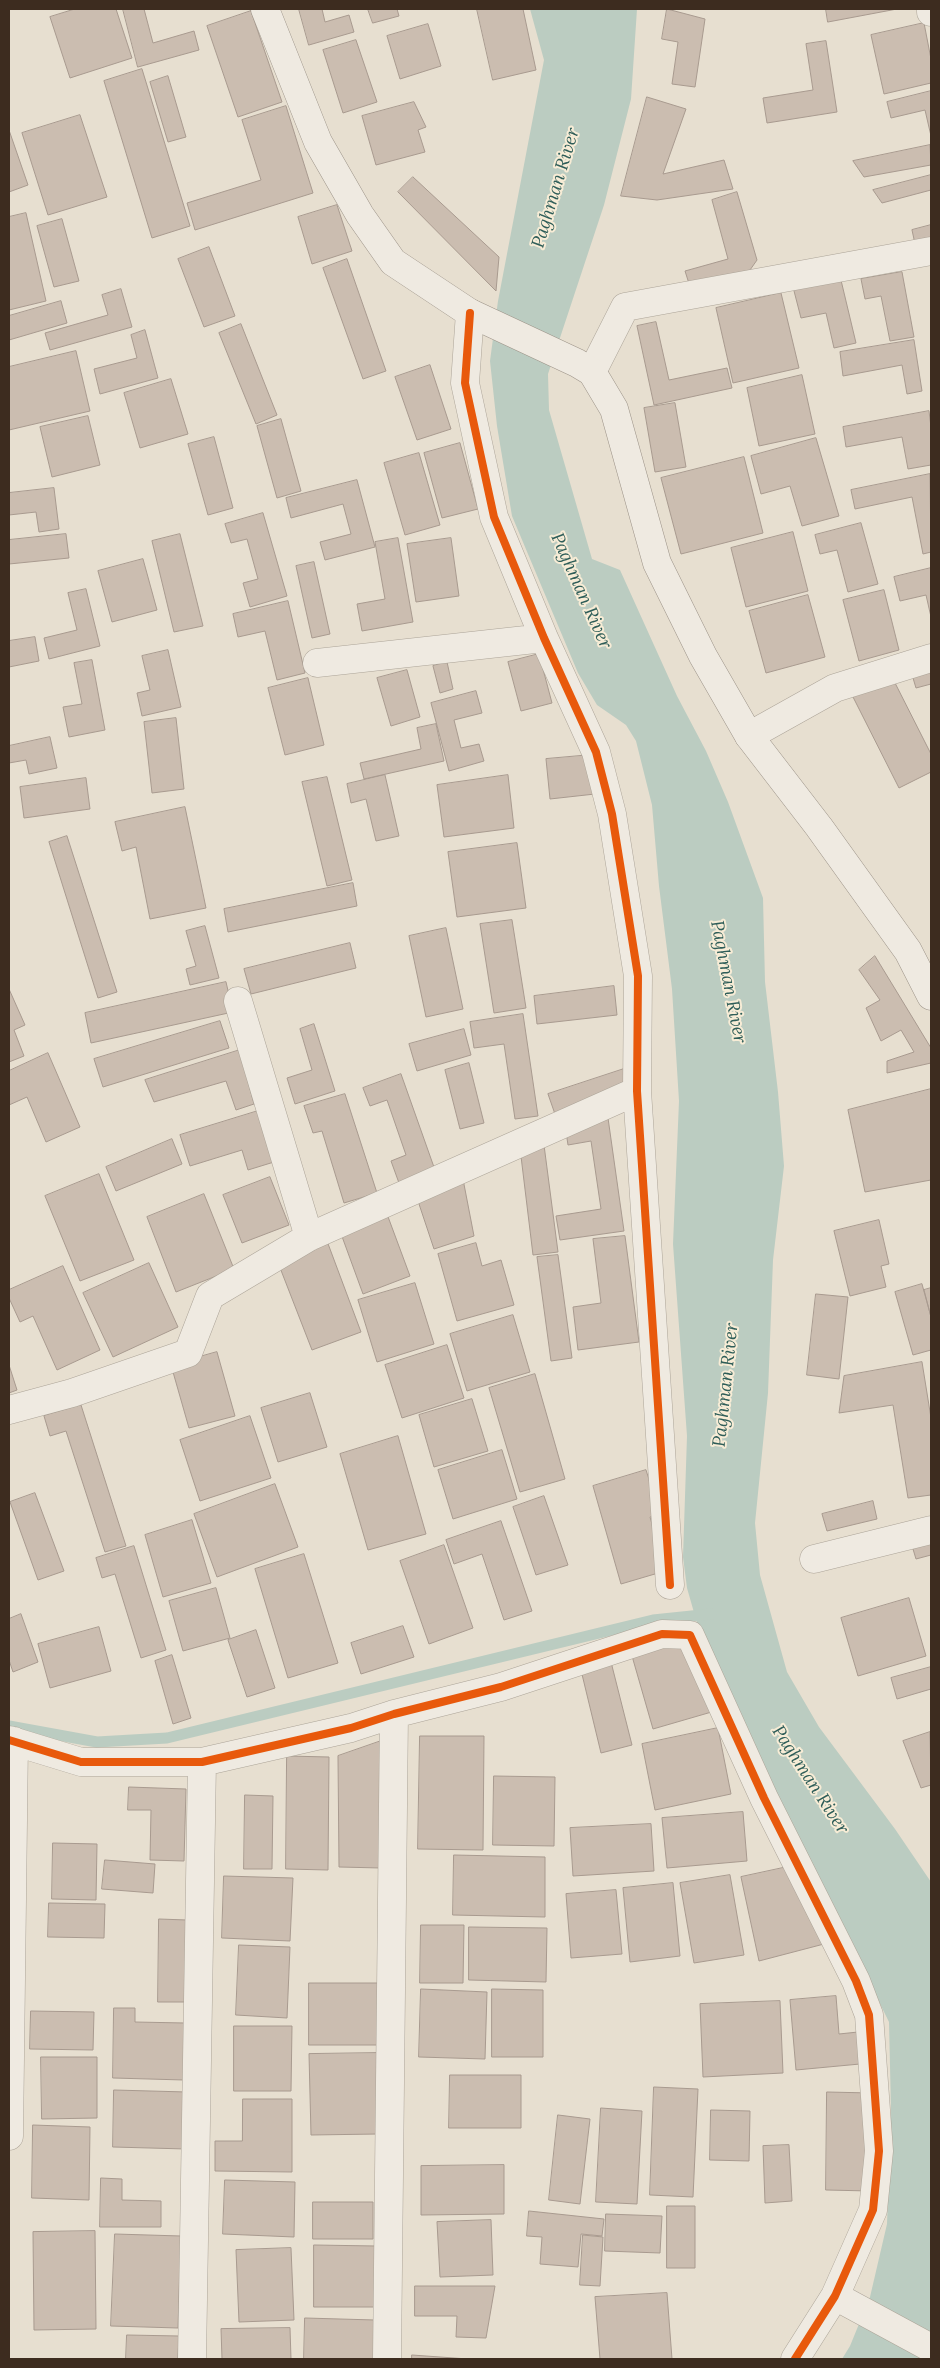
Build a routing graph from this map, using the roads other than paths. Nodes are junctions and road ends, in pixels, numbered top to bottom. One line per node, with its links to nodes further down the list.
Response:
1 (265, 9): 3 (street)
2 (931, 252): 4 (street)
3 (476, 316): 4 (street); 5 (street)
4 (592, 372): 8 (street)
5 (544, 638): 7 (street); 11 (street)
6 (931, 658): 8 (street)
7 (317, 664)
8 (749, 736): 9 (street)
9 (931, 996)
10 (238, 1001): 12 (street)
11 (637, 1091): 12 (street); 16 (street)
12 (308, 1237): 13 (street)
13 (9, 1410)
14 (931, 1530): 15 (street)
15 (814, 1559)
16 (670, 1585)
17 (394, 1714): 19 (street); 21 (street); 24 (street)
18 (11, 1741): 19 (street); 20 (street)
19 (202, 1762): 23 (street)
20 (9, 2136)
21 (834, 2296): 22 (street); 25 (street)
22 (931, 2348)
23 (192, 2359)
24 (387, 2359)
25 (795, 2359)

